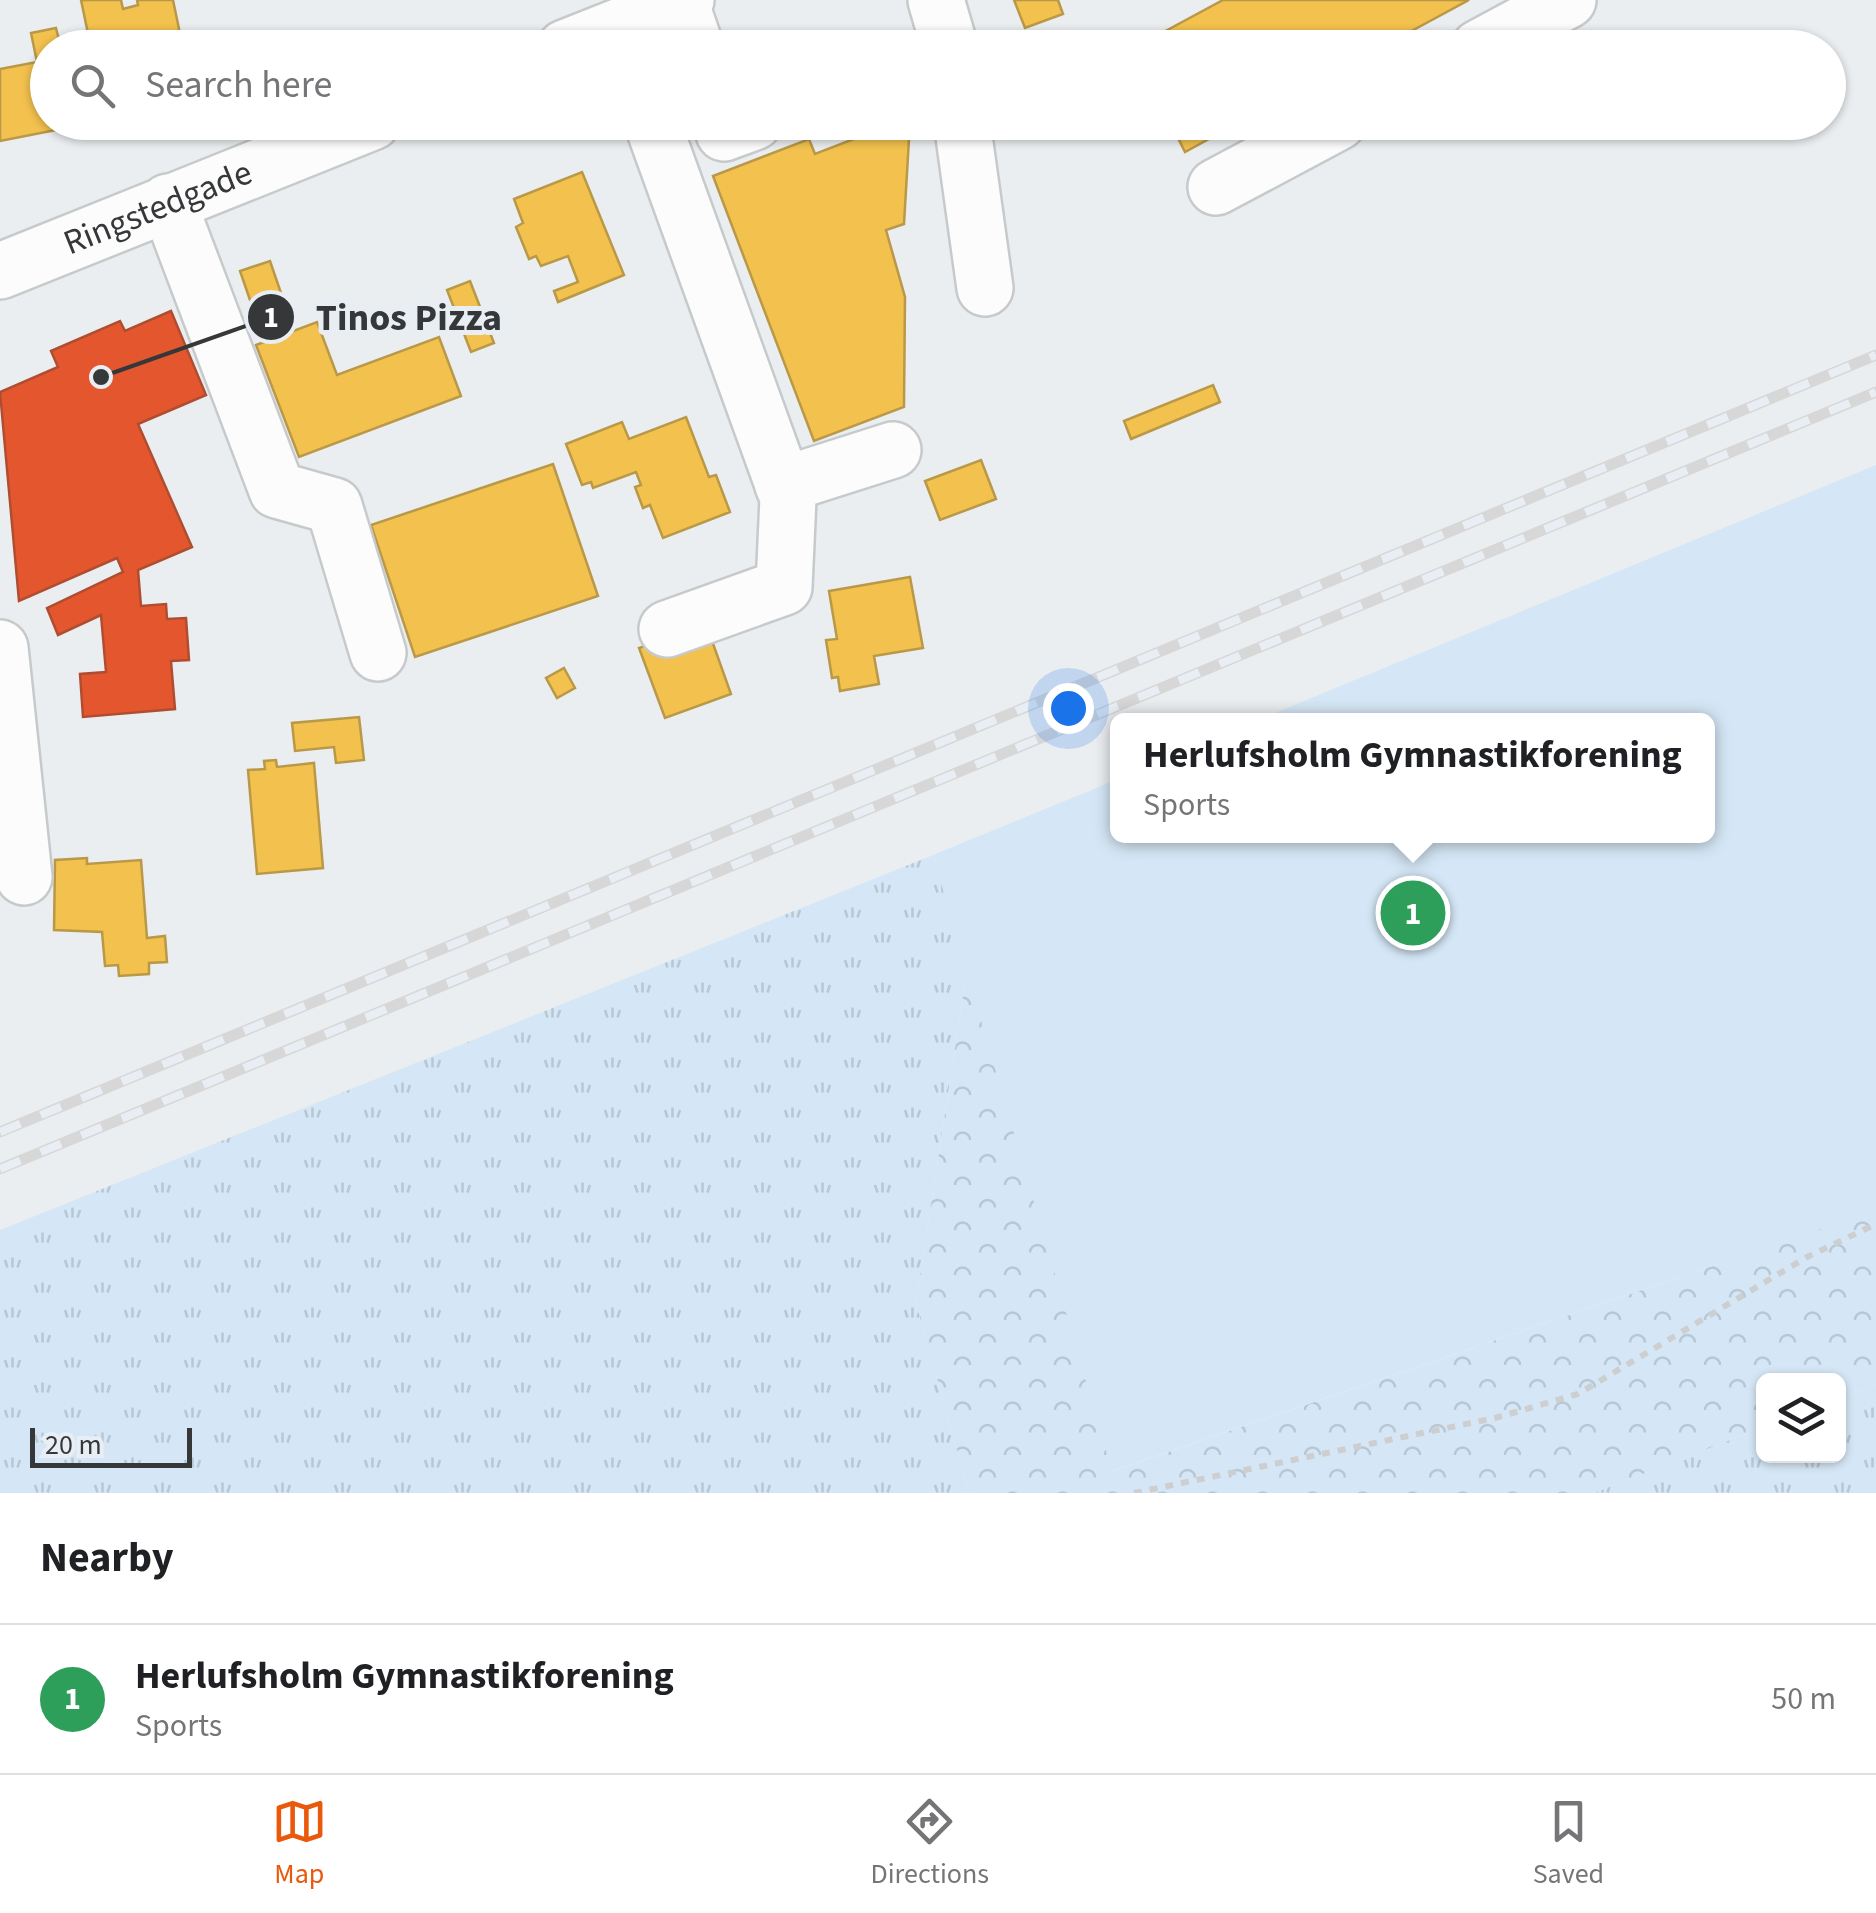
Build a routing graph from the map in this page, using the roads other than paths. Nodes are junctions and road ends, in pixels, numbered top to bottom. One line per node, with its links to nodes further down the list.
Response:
1 (936, 0): 5 (street)
2 (1568, 0): 6 (street)
3 (687, 16): 4 (street)
4 (644, 30)
5 (945, 30)
6 (1512, 30)
7 (326, 140): 12 (street, Ringstedgade)
8 (658, 140): 16 (street)
9 (964, 140): 14 (street)
10 (1304, 140): 11 (street)
11 (1216, 187)
12 (168, 202): 13 (street, Ringstedgade); 19 (street)
13 (0, 272)
14 (985, 288)
15 (893, 450): 16 (street)
16 (783, 485): 17 (street)
17 (667, 630)
18 (0, 648): 20 (street)
19 (378, 653)
20 (24, 877)

